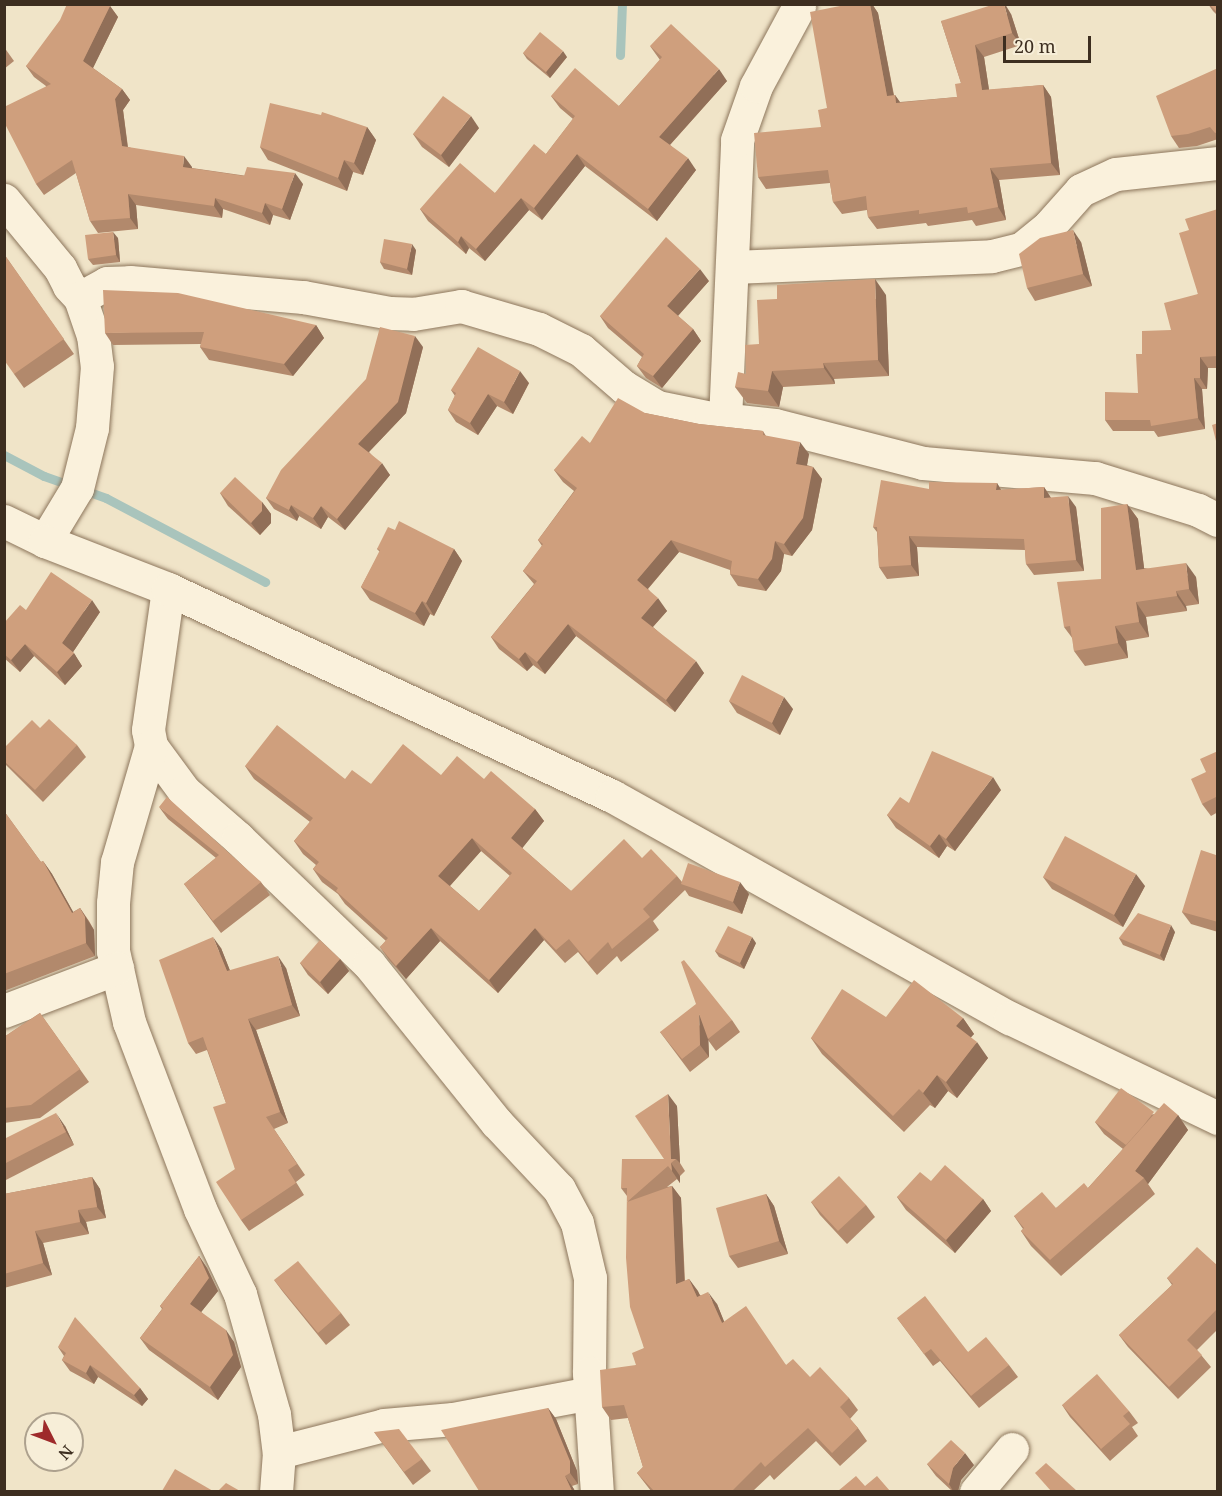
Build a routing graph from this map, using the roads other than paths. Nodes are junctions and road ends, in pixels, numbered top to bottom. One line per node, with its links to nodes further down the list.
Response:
1 (799, 6): 4 (street)
2 (1218, 164): 4 (street)
3 (4, 200): 5 (street)
4 (733, 267): 6 (street)
5 (80, 298): 6 (street); 9 (street)
6 (725, 420): 7 (street)
7 (1218, 519)
8 (4, 521): 9 (street)
9 (45, 541): 10 (street)
10 (168, 590): 11 (street); 14 (street)
11 (151, 746): 12 (street); 15 (street)
12 (117, 968): 13 (street); 17 (street)
13 (4, 1011)
14 (1218, 1118)
15 (591, 1393): 17 (street); 19 (street)
16 (1012, 1449): 20 (street)
17 (279, 1452): 18 (street)
18 (276, 1491)
19 (597, 1491)
20 (976, 1491)

